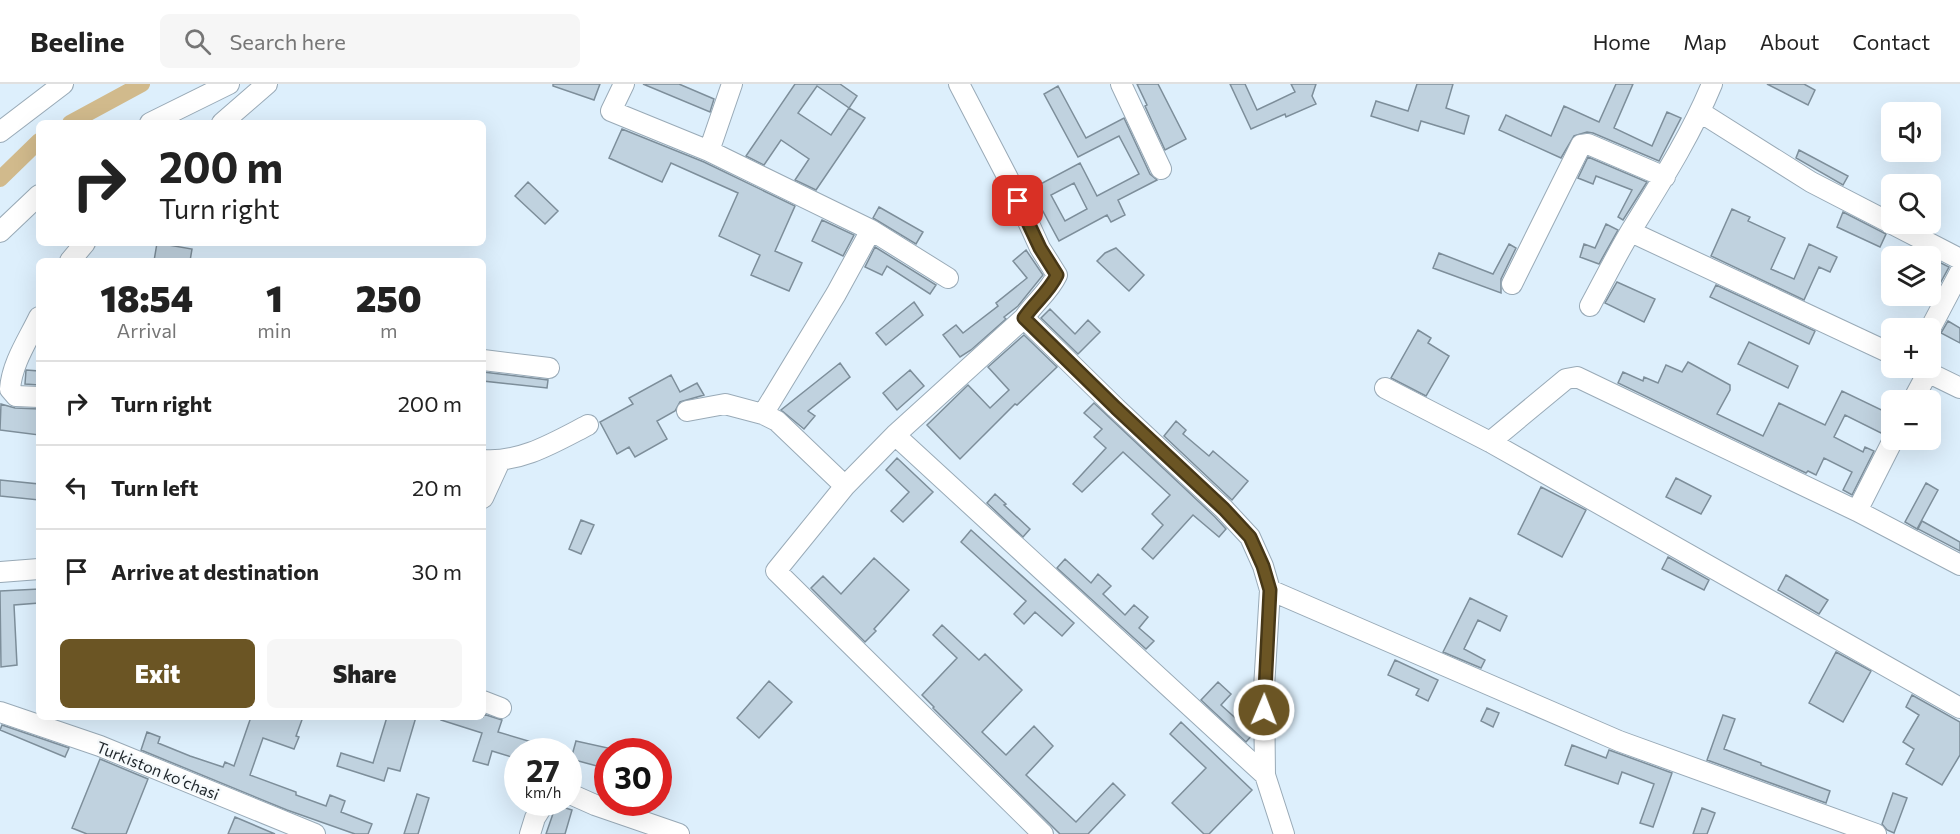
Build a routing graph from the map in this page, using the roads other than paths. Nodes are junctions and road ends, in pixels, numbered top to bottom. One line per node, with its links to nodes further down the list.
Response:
1 (63, 84): 12 (street)
2 (229, 84): 10 (street)
3 (267, 84): 11 (street)
4 (624, 84): 13 (street)
5 (732, 84): 13 (street)
6 (959, 84): 27 (street)
7 (1121, 84): 14 (street)
8 (1712, 84): 9 (street)
9 (1700, 112): 15 (street); 22 (street)
10 (156, 120)
11 (225, 120)
12 (0, 132)
13 (709, 151): 17 (street)
14 (1161, 169)
15 (1665, 177): 19 (street); 25 (street)
16 (36, 198): 18 (street)
17 (871, 230): 24 (street); 38 (street)
18 (0, 232)
19 (1631, 232): 26 (street); 30 (street)
20 (82, 246): 21 (street)
21 (72, 258)
22 (1960, 259)
23 (1960, 272): 28 (street)
24 (948, 278)
25 (1512, 284)
26 (1590, 306)
27 (1024, 318): 40 (street); 50 (street)
28 (1936, 318)
29 (36, 323): 36 (street)
30 (1881, 349)
31 (486, 360): 32 (street)
32 (549, 368)
33 (1939, 378): 35 (street)
34 (1385, 388): 41 (street)
35 (1960, 388)
36 (36, 397)
37 (687, 411): 38 (street)
38 (763, 414): 45 (street)
39 (588, 425): 43 (street)
40 (895, 435): 45 (street); 53 (street)
41 (1490, 442): 46 (street); 51 (street)
42 (1888, 450): 46 (street)
43 (491, 461): 44 (street)
44 (486, 484)
45 (845, 486): 59 (street)
46 (1857, 511): 47 (street)
47 (1960, 565)
48 (36, 568): 49 (street)
49 (0, 572)
50 (1270, 590): 53 (street); 61 (street)
51 (1960, 708)
52 (0, 712): 56 (street, Turkiston koʻchasi)
53 (1265, 775): 60 (street)
54 (582, 799): 58 (street)
55 (536, 816): 57 (street)
56 (315, 834)
57 (530, 834)
58 (679, 834)
59 (1043, 834)
60 (1284, 834)
61 (1876, 834)

